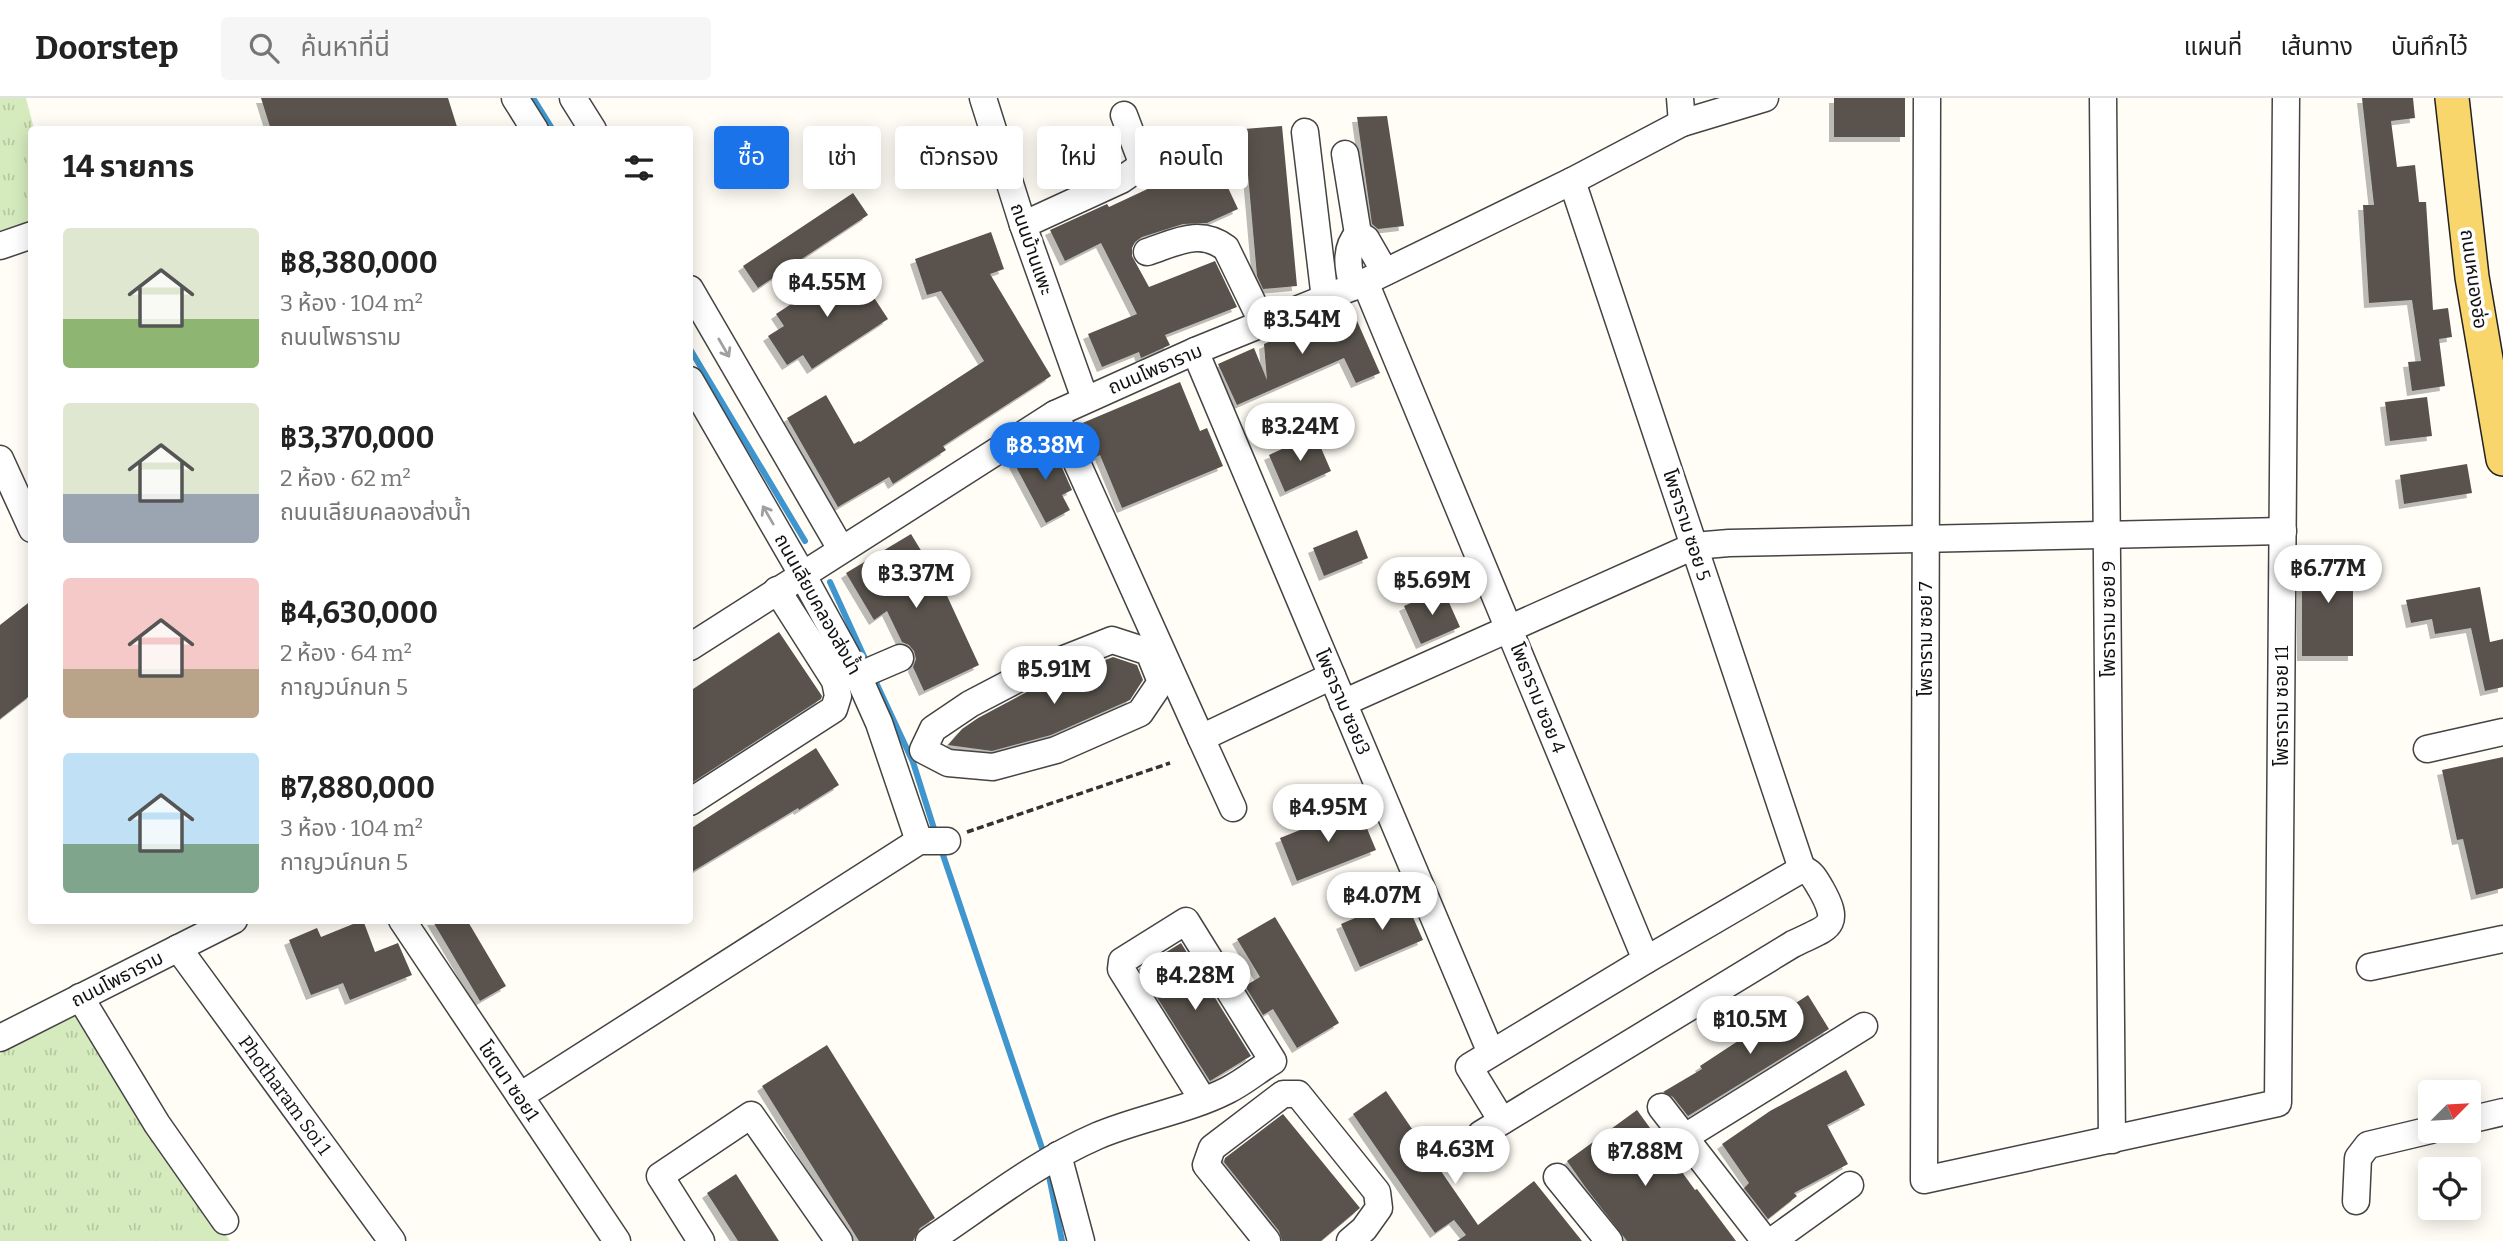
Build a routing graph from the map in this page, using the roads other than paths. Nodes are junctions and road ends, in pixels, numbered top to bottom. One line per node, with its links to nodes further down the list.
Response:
1 (515, 98): 11 (street)
2 (573, 98): 12 (street)
3 (983, 98): 16 (street, ถนนบ้านแพะ)
4 (1765, 98): 9 (street, ถนนโพธาราม)
5 (1927, 98): 34 (street, โพธาราม ซอย 7)
6 (2103, 98): 33 (street, โพธาราม ซอย 9)
7 (2286, 98): 32 (street, โพธาราม ซอย 11)
8 (2452, 98): 30 (main road, ถนนหนองฮ่อ)
9 (1681, 111): 15 (street, ถนนโพธาราม)
10 (1124, 115): 16 (street)
11 (532, 126)
12 (590, 126)
13 (1304, 132): 23 (street)
14 (1345, 154): 17 (street)
15 (1572, 181): 21 (street, ถนนโพธาราม); 35 (street, โพธาราม ซอย 5)
16 (1023, 225): 27 (street, ถนนบ้านแพะ)
17 (1357, 234): 21 (street); 21 (street)
18 (28, 236): 19 (street)
19 (0, 246)
20 (1147, 252): 24 (street)
21 (1367, 281): 23 (street, ถนนโพธาราม); 39 (street, โพธาราม ซอย 4)
22 (693, 294): 36 (street, one-way to 36)
23 (1325, 299): 24 (street, ถนนโพธาราม)
24 (1263, 324): 25 (street, ถนนโพธาราม)
25 (1195, 351): 27 (street, ถนนโพธาราม); 41 (street, โพธาราม ซอย3)
26 (693, 385): 37 (street, ถนนเลียบคลองส่งน้ำ, one-way to 26)
27 (1085, 399): 28 (street, ถนนโพธาราม)
28 (1055, 414): 36 (street, ถนนโพธาราม); 44 (street)
29 (0, 459): 31 (street)
30 (2503, 459)
31 (28, 520)
32 (2283, 531): 33 (street); 70 (street, โพธาราม ซอย 11)
33 (2107, 536): 34 (street); 70 (street, โพธาราม ซอย 9)
34 (1926, 540): 35 (street); 70 (street, โพธาราม ซอย 7)
35 (1694, 547): 39 (street); 52 (street, โพธาราม ซอย 5)
36 (841, 549): 37 (street, ถนนโพธาราม)
37 (802, 574): 38 (street, ถนนโพธาราม); 47 (street, ถนนเลียบคลองส่งน้ำ)
38 (777, 590): 40 (street, ถนนโพธาราม); 48 (street)
39 (1509, 629): 42 (street); 57 (street, โพธาราม ซอย 4)
40 (693, 644)
41 (1332, 676): 42 (street, โพธาราม ซอย3); 44 (street)
42 (1343, 703): 62 (street, โพธาราม ซอย3)
43 (2503, 732): 45 (street)
44 (1200, 738): 49 (street)
45 (2427, 749)
46 (923, 750): 46 (street); 47 (street)
47 (892, 761): 50 (street, ถนนเลียบคลองส่งน้ำ)
48 (693, 800)
49 (1233, 808)
50 (919, 841): 51 (street); 63 (street)
51 (947, 841)
52 (1801, 869): 57 (street); 62 (street)
53 (226, 924): 56 (street, ถนนโพธาราม)
54 (405, 924): 63 (street, โชตนา ซอย1)
55 (2503, 939): 58 (street)
56 (178, 948): 59 (street, ถนนโพธาราม); 76 (street, Photharam Soi 1)
57 (1646, 960): 62 (street)
58 (2370, 967)
59 (80, 997): 61 (street, ถนนโพธาราม); 75 (street)
60 (1864, 1026): 69 (street)
61 (0, 1038)
62 (1491, 1053)
63 (520, 1097): 77 (street, โชตนา ซอย1)
64 (1203, 1100): 64 (street); 71 (street)
65 (1661, 1107): 69 (street)
66 (2503, 1112): 67 (street)
67 (2482, 1117)
68 (2418, 1133): 74 (street)
69 (1685, 1138): 85 (street)
70 (2112, 1140)
71 (1058, 1155): 80 (street); 81 (street)
72 (1557, 1177): 84 (street)
73 (1850, 1185): 86 (street)
74 (2356, 1201)
75 (225, 1221)
76 (392, 1241)
77 (617, 1241)
78 (701, 1241): 79 (street)
79 (839, 1241)
80 (929, 1241)
81 (1082, 1241)
82 (1267, 1241): 83 (street)
83 (1350, 1241)
84 (1609, 1241)
85 (1765, 1241)
86 (1772, 1241)

